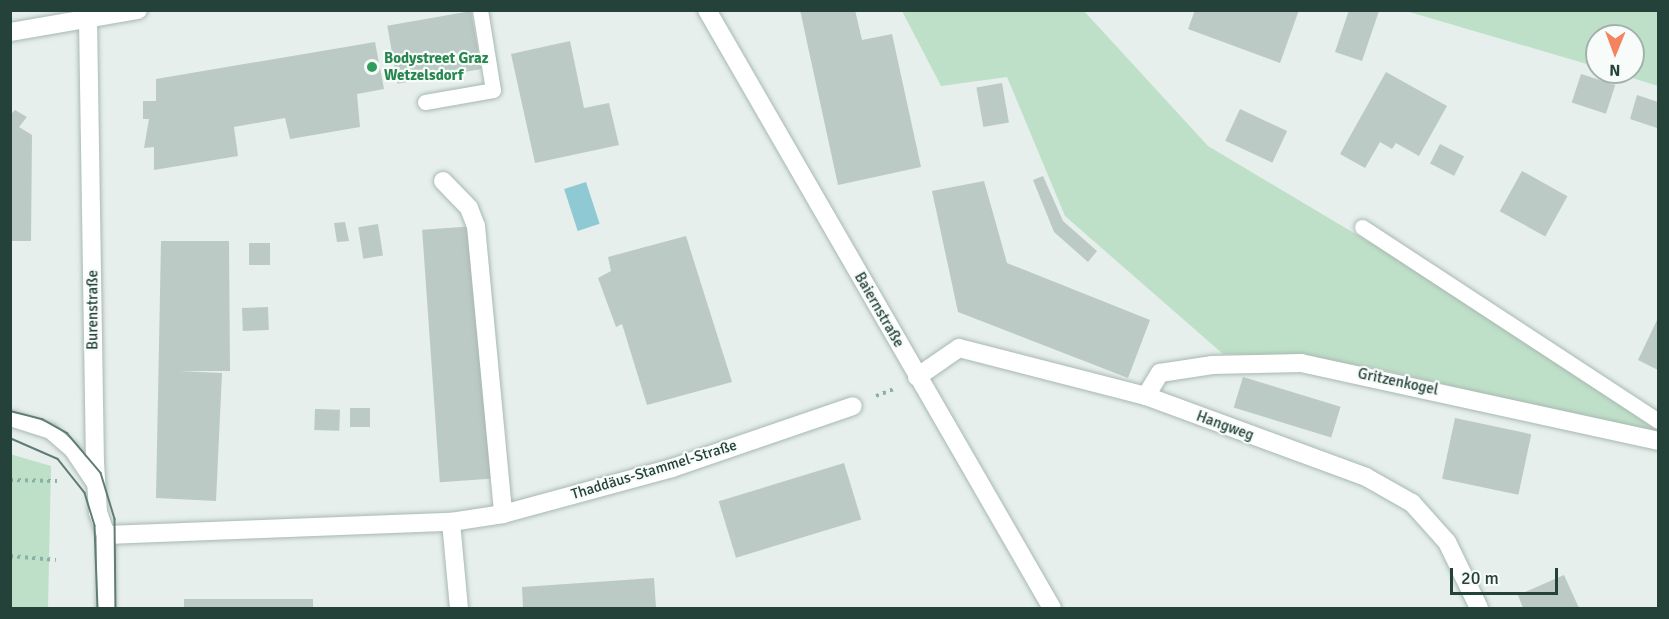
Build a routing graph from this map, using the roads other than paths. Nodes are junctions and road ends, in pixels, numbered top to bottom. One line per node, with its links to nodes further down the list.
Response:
1 (138, 10): 4 (street)
2 (480, 10): 6 (lane)
3 (707, 10): 9 (street, Baiernstraße)
4 (87, 15): 5 (street); 15 (street, Burenstraße)
5 (10, 32)
6 (425, 102)
7 (444, 181): 16 (street)
8 (1362, 227): 13 (lane)
9 (917, 377): 10 (street, Hangweg); 21 (street, Baiernstraße)
10 (1146, 396): 14 (street, Gritzenkogel); 22 (street, Hangweg)
11 (853, 406): 16 (street, Thaddäus-Stammel-Straße)
12 (10, 418): 15 (lane)
13 (1659, 421)
14 (1659, 441)
15 (97, 488): 18 (street, Burenstraße)
16 (503, 514): 17 (street, Thaddäus-Stammel-Straße)
17 (451, 522): 18 (street, Thaddäus-Stammel-Straße); 20 (street)
18 (106, 535): 19 (street, Burenstraße)
19 (106, 609)
20 (459, 609)
21 (1052, 609)
22 (1479, 609)

